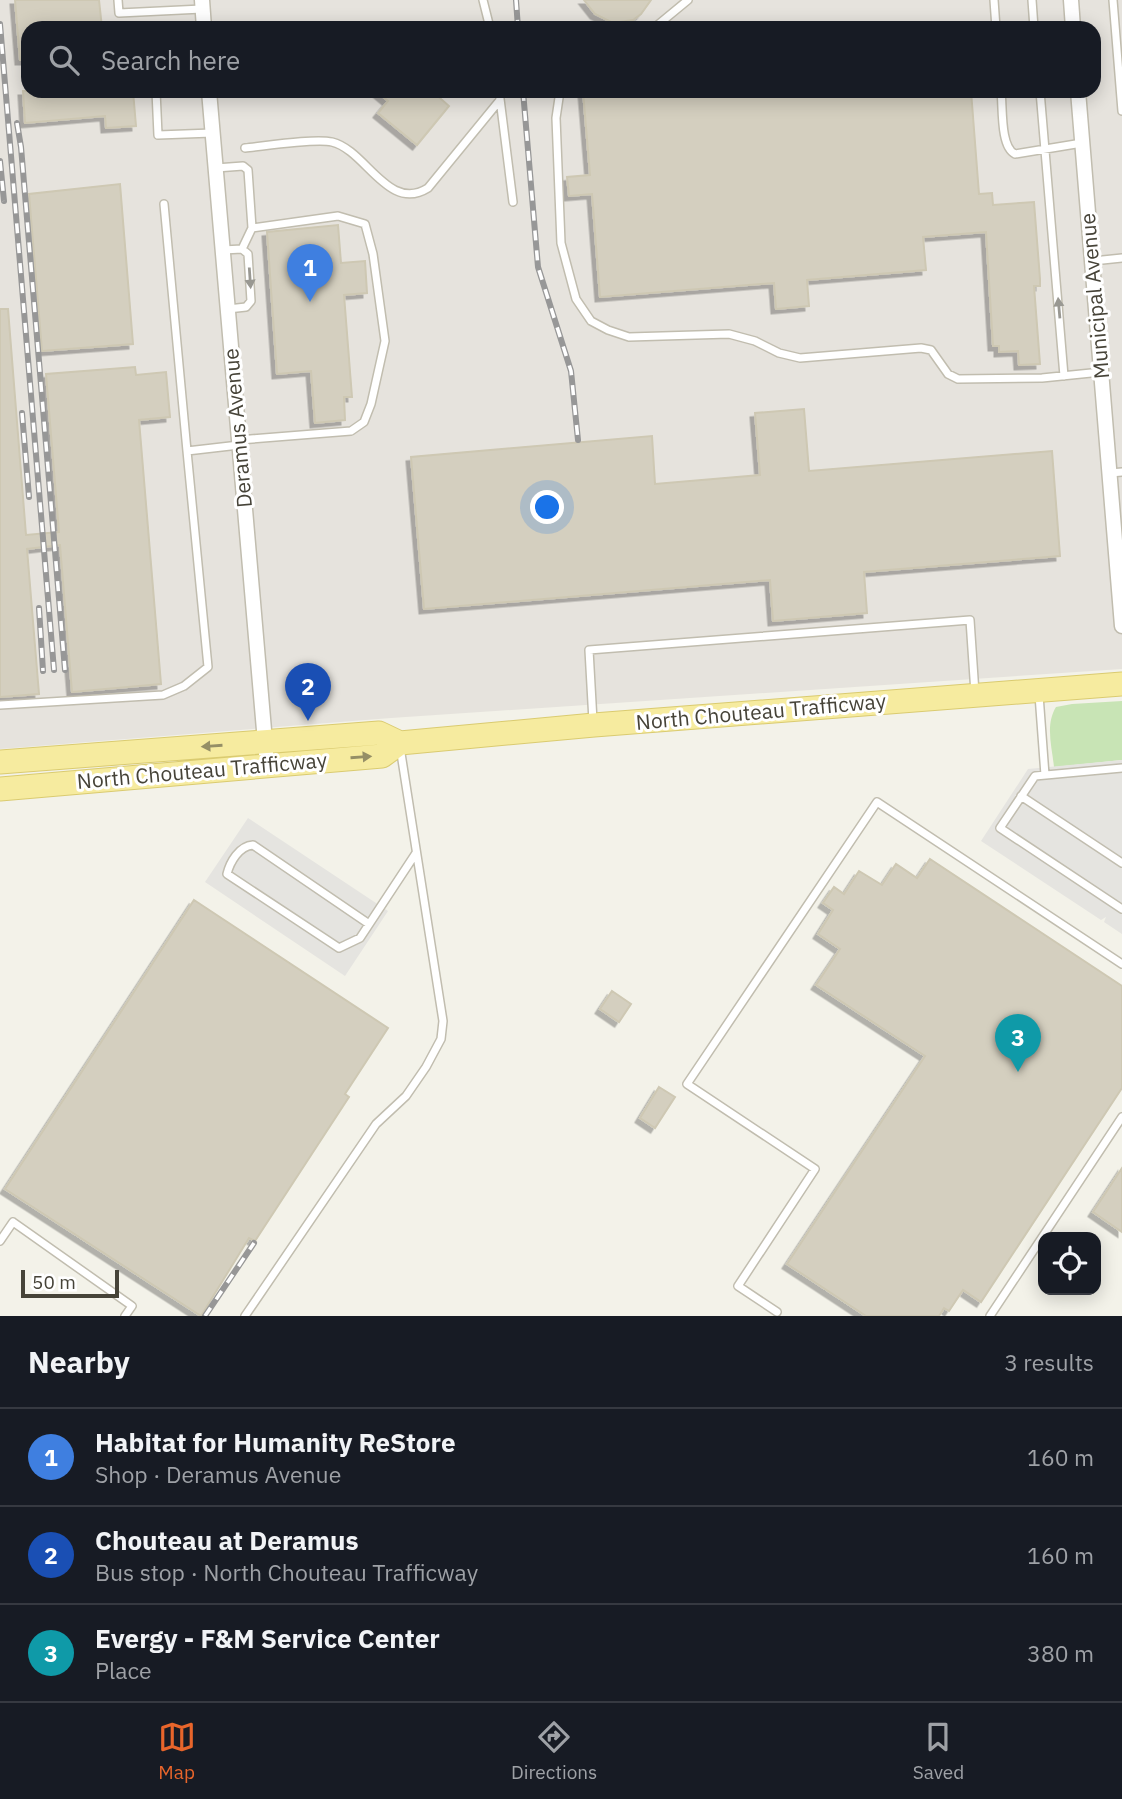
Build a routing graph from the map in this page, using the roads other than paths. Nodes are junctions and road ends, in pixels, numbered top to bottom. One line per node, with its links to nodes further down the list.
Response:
1 (118, 0): 8 (lane)
2 (483, 0): 9 (lane)
3 (688, 0): 10 (lane)
4 (994, 0): 11 (lane)
5 (1032, 0): 12 (lane)
6 (1071, 0): 13 (street)
7 (1113, 0): 21 (lane)
8 (202, 5)
9 (488, 21)
10 (662, 21)
11 (996, 21)
12 (1034, 21)
13 (1072, 21)
14 (156, 98): 22 (lane)
15 (210, 98): 22 (street, Deramus Avenue)
16 (559, 98): 36 (lane)
17 (1002, 98): 25 (lane)
18 (1041, 98): 25 (lane)
19 (1079, 98): 23 (street, Municipal Avenue)
20 (500, 100): 24 (lane); 27 (lane)
21 (1122, 111)
22 (213, 133): 26 (street, Deramus Avenue)
23 (1082, 143): 25 (lane); 33 (street, Municipal Avenue)
24 (245, 148)
25 (1046, 150): 36 (lane, one-way to 25)
26 (216, 168): 29 (lane); 30 (street, Deramus Avenue)
27 (513, 202)
28 (164, 204): 38 (lane)
29 (252, 228): 31 (lane); 37 (lane)
30 (223, 250): 31 (lane); 34 (street, Deramus Avenue)
31 (245, 251): 34 (lane, one-way to 34)
32 (1122, 258): 33 (lane)
33 (1092, 262): 35 (street, Municipal Avenue)
34 (228, 309): 37 (street, Deramus Avenue)
35 (1101, 372): 36 (lane); 39 (street, Municipal Avenue)
36 (1064, 376)
37 (239, 443): 38 (lane); 47 (street, Deramus Avenue)
38 (187, 451): 44 (lane)
39 (1116, 473): 40 (street, Municipal Avenue)
40 (1122, 626)
41 (1122, 684): 42 (main road, North Chouteau Trafficway)
42 (1038, 690): 43 (main road, North Chouteau Trafficway); 50 (lane)
43 (975, 695): 45 (main road, North Chouteau Trafficway); 45 (lane)
44 (0, 705)
45 (594, 725): 46 (main road, North Chouteau Trafficway)
46 (400, 743): 47 (main road, North Chouteau Trafficway); 53 (lane)
47 (266, 754): 48 (main road, North Chouteau Trafficway, one-way to 48); 51 (main road, North Chouteau Trafficway)
48 (0, 762)
49 (1122, 768): 50 (lane)
50 (1045, 775): 52 (lane)
51 (0, 789)
52 (1021, 796): 54 (lane); 55 (lane)
53 (416, 853): 56 (lane); 62 (lane)
54 (1122, 863)
55 (1122, 909)
56 (369, 924): 56 (lane)
57 (1122, 964): 60 (lane)
58 (1122, 1117): 63 (lane)
59 (0, 1241): 61 (lane)
60 (778, 1315)
61 (125, 1316)
62 (245, 1316)
63 (990, 1316)

